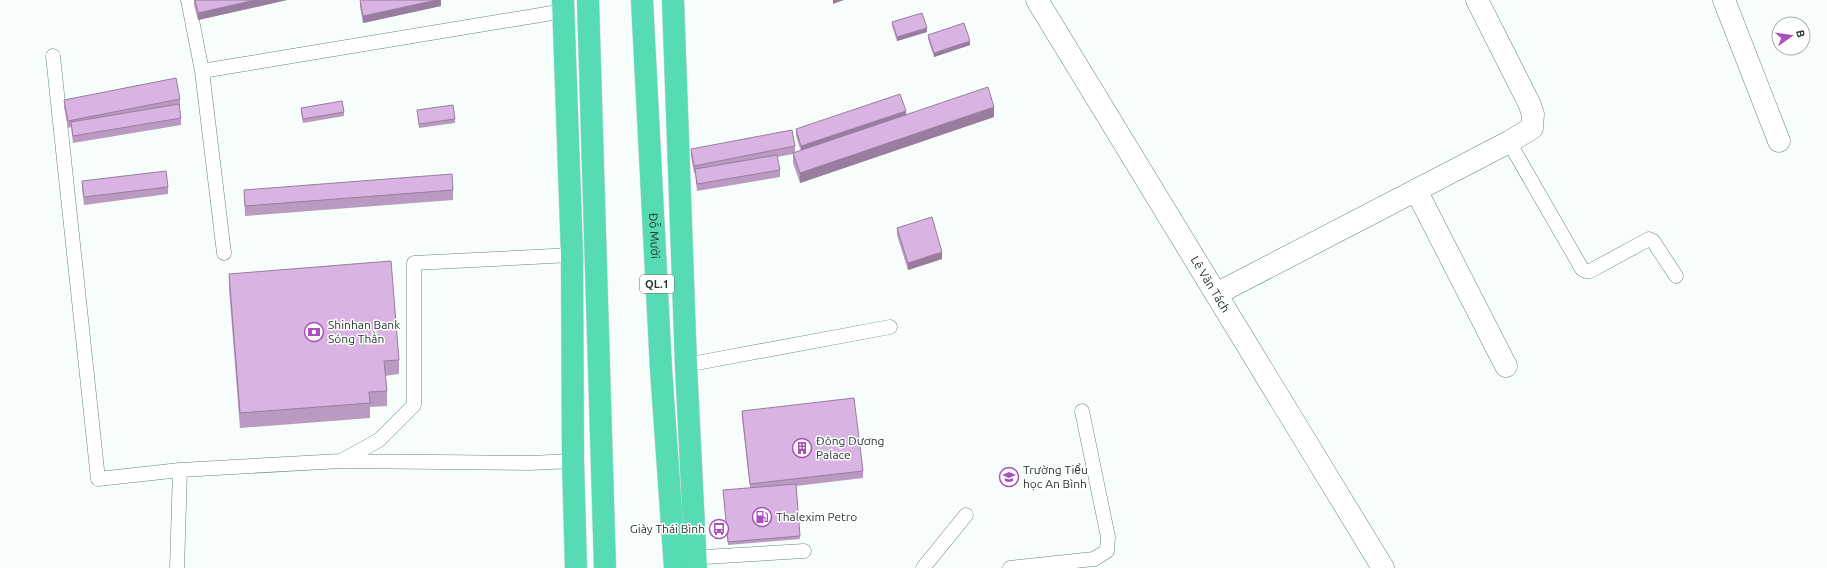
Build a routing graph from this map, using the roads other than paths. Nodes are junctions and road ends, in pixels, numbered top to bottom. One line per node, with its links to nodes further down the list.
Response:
1 (188, 0): 10 (lane)
2 (588, 0): 31 (highway)
3 (642, 0): 28 (highway, Đỗ Mười / QL.1)
4 (673, 0): 19 (highway, QL.1)
5 (1038, 0): 17 (street, Lê Văn Tách)
6 (1477, 0): 11 (street)
7 (1724, 0): 12 (street)
8 (564, 6): 10 (lane); 15 (highway)
9 (53, 56): 24 (lane)
10 (202, 71): 14 (lane)
11 (1508, 142): 13 (street); 16 (lane)
12 (1779, 142)
13 (1416, 190): 17 (street); 20 (street)
14 (224, 253)
15 (572, 255): 22 (lane); 23 (highway)
16 (1676, 276)
17 (1216, 294): 34 (street, Lê Văn Tách)
18 (890, 327): 19 (lane)
19 (686, 365): 27 (highway, QL.1)
20 (1506, 366)
21 (1082, 411): 33 (lane)
22 (341, 461): 23 (lane); 24 (lane)
23 (573, 461): 30 (highway)
24 (180, 470): 29 (lane)
25 (966, 515): 32 (lane)
26 (804, 551): 27 (lane)
27 (696, 563): 28 (lane)
28 (675, 564)
29 (177, 568)
30 (576, 568)
31 (605, 568)
32 (923, 568)
33 (1010, 568)
34 (1382, 568)

